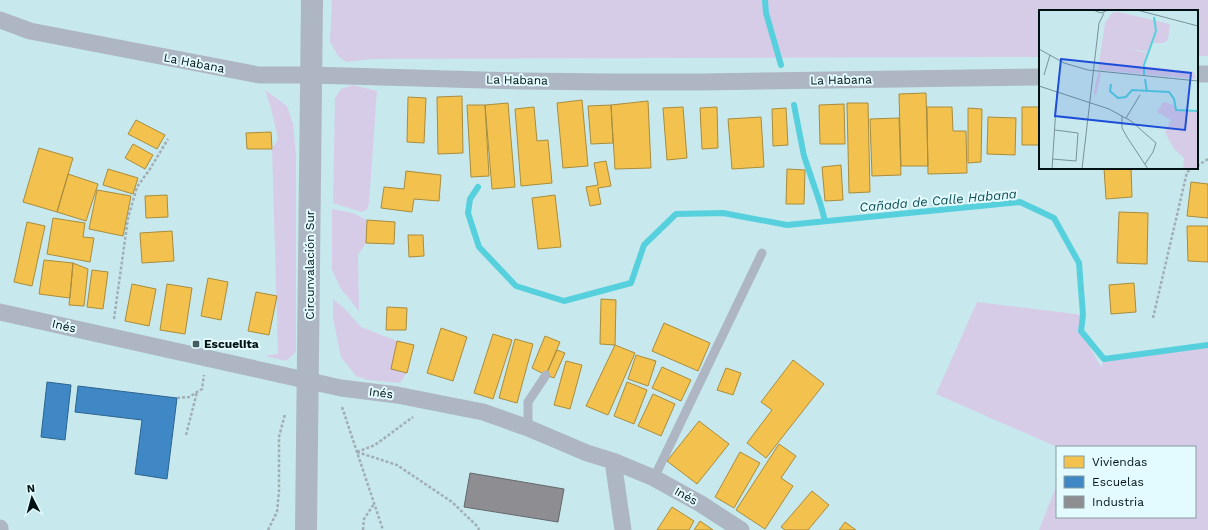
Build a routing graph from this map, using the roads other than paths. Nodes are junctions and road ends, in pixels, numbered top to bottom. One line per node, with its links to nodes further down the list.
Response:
1 (312, 0): 3 (street, Circunvalación Sur)
2 (0, 20): 3 (street, La Habana)
3 (311, 75): 4 (street, La Habana); 8 (street, Circunvalación Sur)
4 (1039, 77)
5 (762, 253): 11 (lane)
6 (0, 312): 8 (street, Inés)
7 (546, 375): 9 (lane)
8 (309, 381): 9 (street, Inés); 12 (street, Circunvalación Sur)
9 (528, 428): 10 (street, Inés)
10 (613, 461): 11 (street, Inés); 13 (street)
11 (654, 478): 14 (street, Inés)
12 (306, 530)
13 (623, 530)
14 (741, 530)

